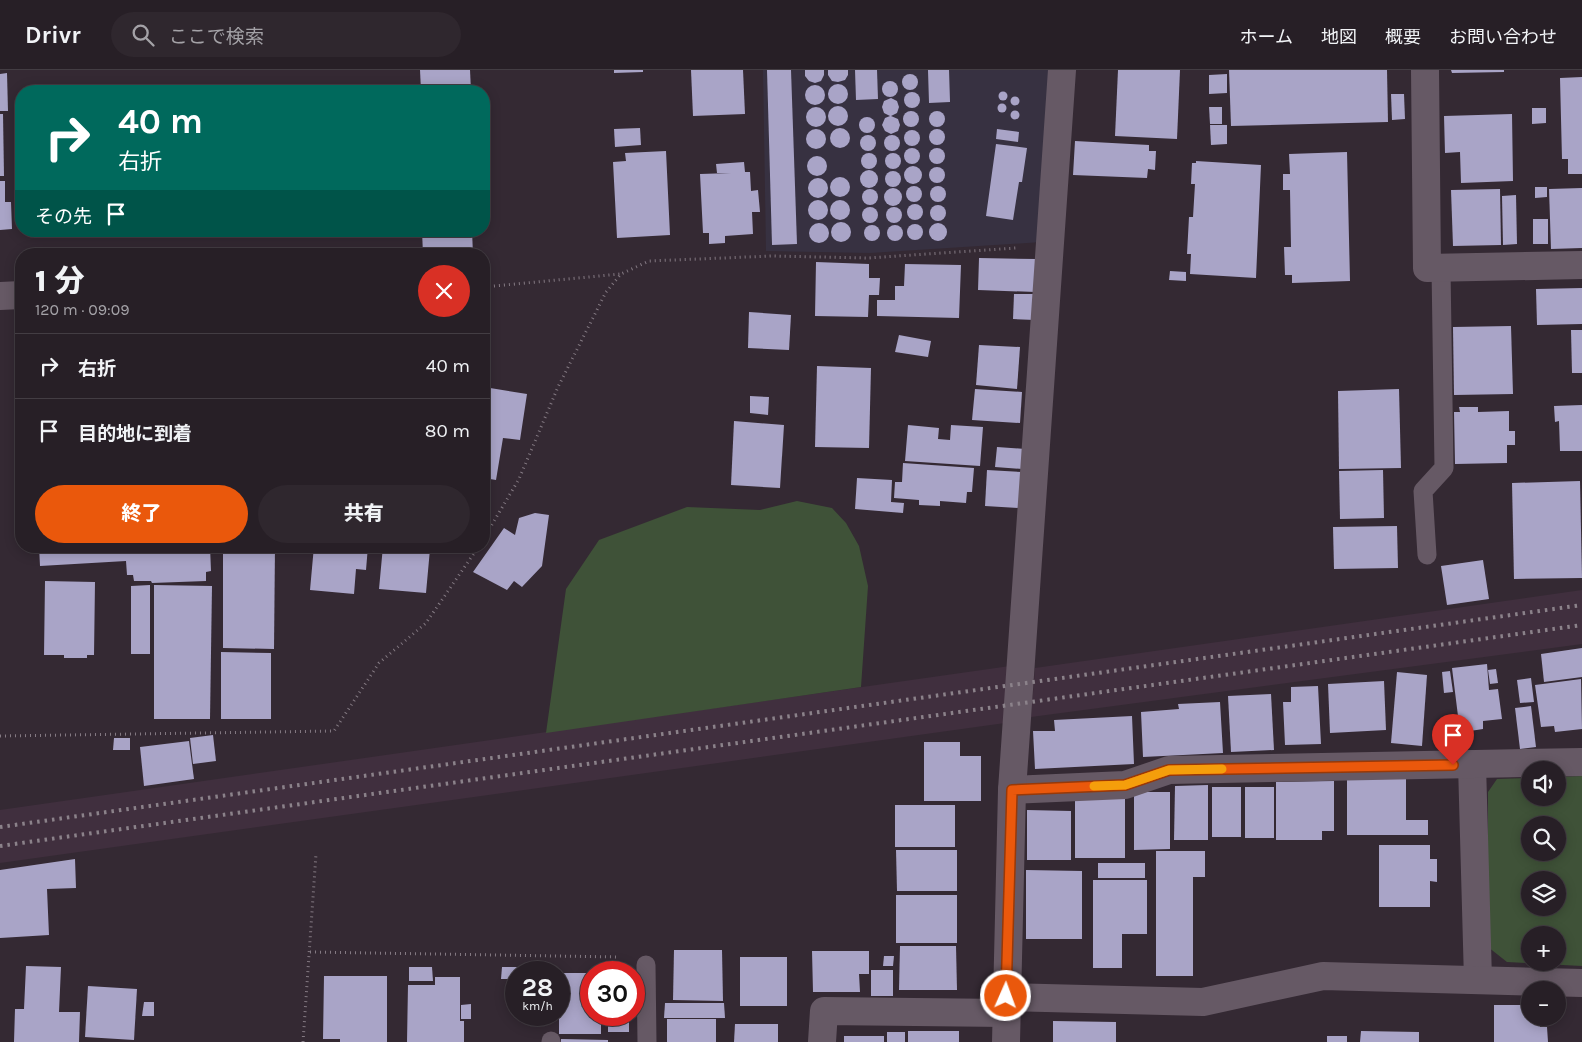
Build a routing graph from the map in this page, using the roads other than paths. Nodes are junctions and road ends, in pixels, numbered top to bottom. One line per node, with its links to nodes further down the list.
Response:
1 (1062, 70): 10 (street)
2 (1425, 70): 4 (street)
3 (1582, 265): 4 (street)
4 (1441, 268): 7 (lane)
5 (15, 295): 6 (street)
6 (0, 296)
7 (1427, 555)
8 (1582, 762): 9 (street)
9 (1472, 764): 10 (street); 12 (street)
10 (1012, 790): 14 (street)
11 (646, 965): 15 (lane)
12 (1478, 980): 13 (street); 14 (street)
13 (1582, 983)
14 (1006, 1005): 16 (street); 17 (street)
15 (647, 1042)
16 (822, 1042)
17 (1006, 1042)

